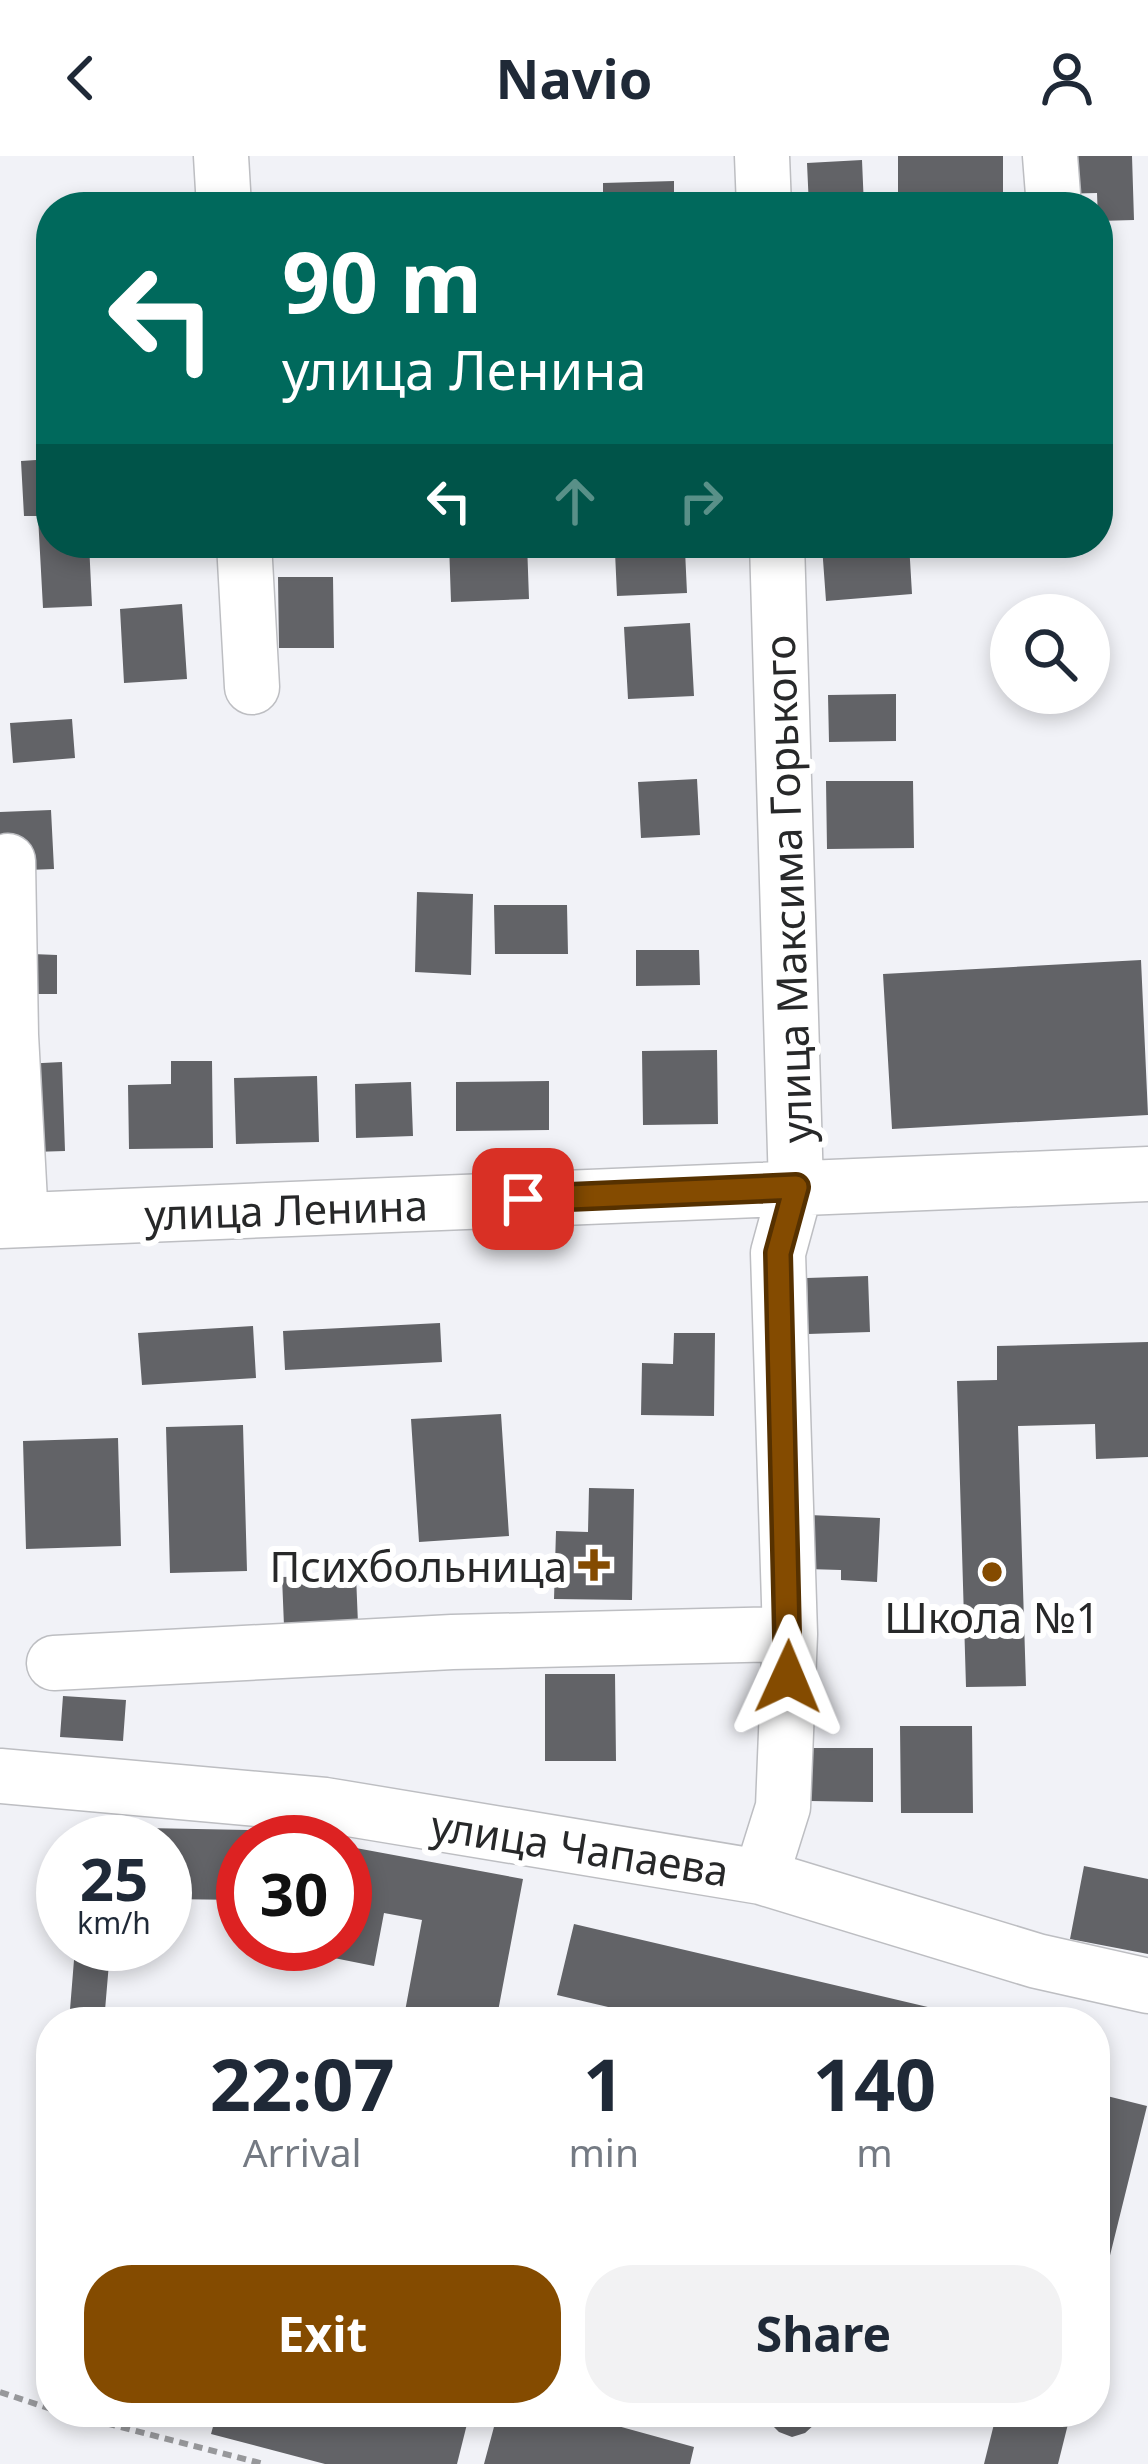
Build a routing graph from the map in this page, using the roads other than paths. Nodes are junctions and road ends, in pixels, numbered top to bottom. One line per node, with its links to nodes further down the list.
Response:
1 (221, 156): 4 (street)
2 (762, 156): 5 (street)
3 (1050, 156): 6 (street)
4 (223, 192)
5 (763, 192)
6 (1053, 192)
7 (245, 558): 9 (street)
8 (777, 558): 12 (street, улица Максима Горького)
9 (252, 687)
10 (8, 861): 13 (street)
11 (1148, 1174): 12 (street, улица Ленина)
12 (796, 1187): 13 (street, улица Ленина); 14 (street, улица Максима Горького)
13 (11, 1220)
14 (790, 1634): 15 (street); 17 (street, улица Максима Горького)
15 (54, 1663)
16 (0, 1776): 17 (street, улица Чапаева)
17 (761, 1877): 18 (street, улица Чапаева)
18 (1148, 1986)

